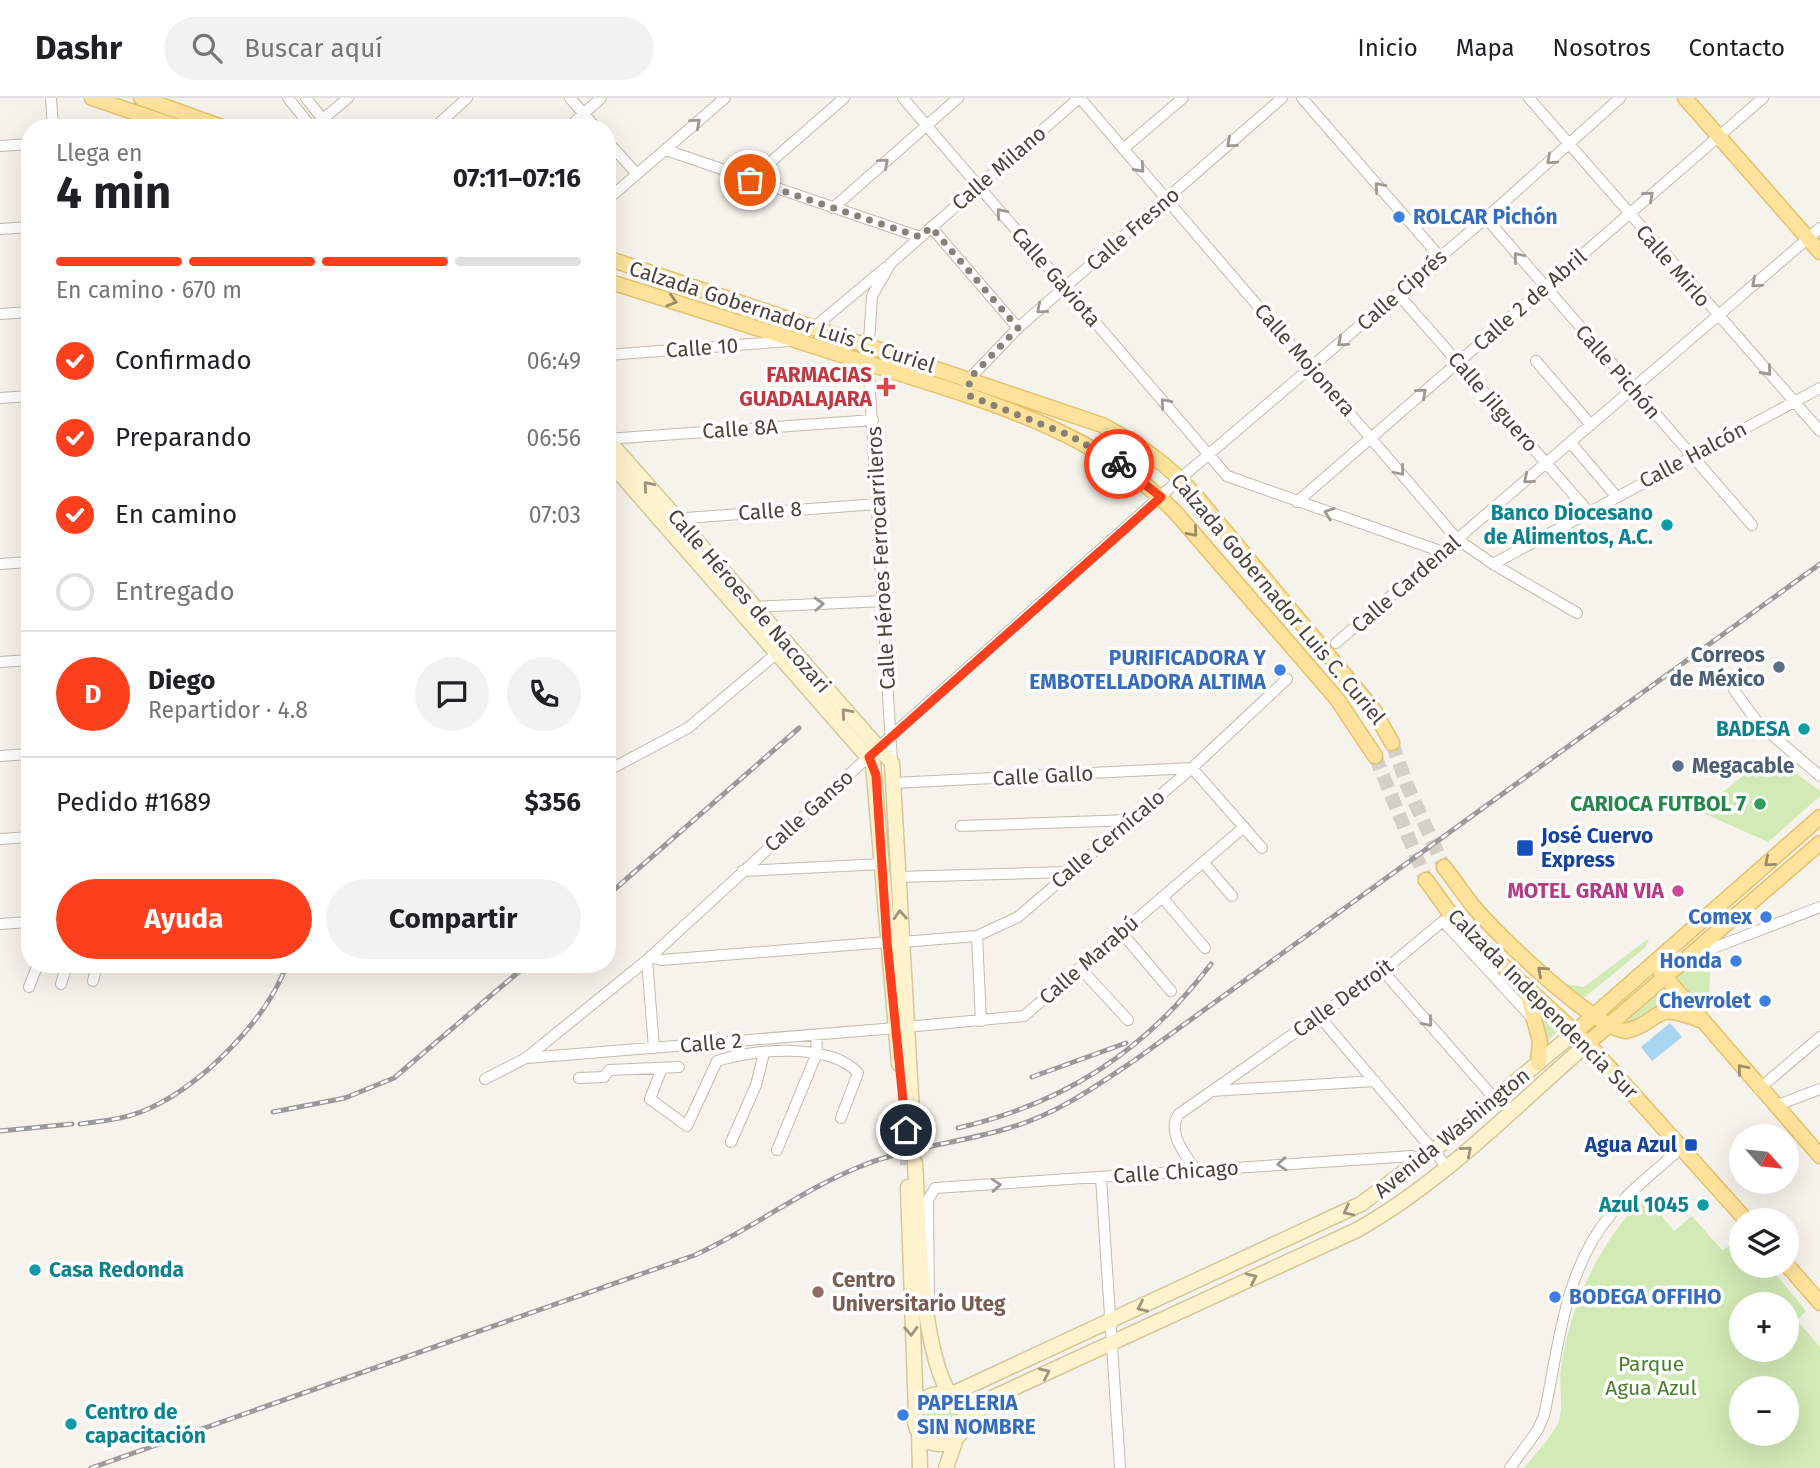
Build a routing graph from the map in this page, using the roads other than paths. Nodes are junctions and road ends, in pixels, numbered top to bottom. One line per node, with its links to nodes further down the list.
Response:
1 (51, 98): 23 (street)
2 (92, 98): 24 (main road)
3 (141, 98): 25 (main road)
4 (288, 98): 26 (street)
5 (306, 98): 27 (street)
6 (348, 98): 28 (street)
7 (467, 98): 29 (street)
8 (570, 98): 22 (street)
9 (601, 98): 22 (street)
10 (724, 98): 38 (street, one-way to 10)
11 (844, 98): 41 (street)
12 (903, 98): 32 (street, Calle Gaviota)
13 (958, 98): 32 (street)
14 (1079, 98): 37 (street, Calle Mojonera); 42 (street, Calle Milano)
15 (1182, 98): 37 (street)
16 (1282, 98): 44 (street, Calle Fresno, one-way to 44)
17 (1302, 98): 55 (street, one-way to 17)
18 (1529, 98): 34 (street, Calle Mirlo)
19 (1620, 98): 34 (street, Calle Ciprés)
20 (1685, 98): 33 (main road)
21 (1763, 98): 33 (street, Calle 2 de Abril)
22 (583, 114): 30 (street); 31 (street)
23 (52, 119)
24 (154, 119)
25 (200, 119)
26 (305, 119)
27 (320, 119)
28 (329, 119)
29 (443, 119)
30 (578, 119)
31 (588, 119)
32 (927, 126): 42 (street, Calle Gaviota); 45 (street, one-way to 32)
33 (1718, 136): 46 (street, Calle 2 de Abril, one-way to 33); 53 (main road)
34 (1569, 144): 46 (street, Calle Mirlo); 47 (street, Calle Ciprés, one-way to 47)
35 (21, 145): 36 (street)
36 (0, 146)
37 (1124, 149): 44 (street, Calle Mojonera, one-way to 44)
38 (666, 150): 40 (street); 41 (street)
39 (616, 151): 40 (street)
40 (637, 174): 43 (street)
41 (750, 180): 45 (street)
42 (978, 186): 48 (street, Calle Milano); 60 (street, Calle Gaviota, one-way to 42)
43 (616, 192)
44 (1168, 199): 60 (street, Calle Fresno); 73 (street, Calle Mojonera)
45 (833, 208): 52 (street)
46 (1628, 214): 59 (street, Calle 2 de Abril); 64 (street, Calle Mirlo)
47 (1486, 218): 55 (street, Calle Ciprés); 59 (street, Calle Pichón, one-way to 47)
48 (931, 227): 52 (street, Calle Milano); 65 (street)
49 (21, 228): 51 (street)
50 (1820, 228): 53 (street, Calle Cardenal)
51 (0, 229)
52 (920, 237): 57 (street, Calle Milano)
53 (1808, 239): 54 (main road); 64 (street, Calle Cardenal, one-way to 64)
54 (1820, 252)
55 (1440, 257): 61 (street, Calle Ciprés)
56 (616, 261): 66 (main road, Calzada Gobernador Luis C. Curiel)
57 (891, 263): 66 (street); 68 (street, Calle Milano)
58 (616, 284): 67 (main road, Calzada Gobernador Luis C. Curiel, one-way to 67)
59 (1544, 287): 71 (street, Calle 2 de Abril); 76 (street, Calle Pichón)
60 (1066, 288): 65 (street, Calle Fresno, one-way to 65); 88 (street, Calle Gaviota, one-way to 60)
61 (1398, 294): 71 (street, Calle Jilguero); 73 (street, Calle Ciprés, one-way to 73)
62 (21, 313): 63 (street)
63 (0, 314)
64 (1717, 316): 76 (street, Calle Cardenal); 80 (street, Calle Mirlo, one-way to 80)
65 (1018, 328): 74 (street, Calle Fresno)
66 (811, 329): 68 (main road, Calzada Gobernador Luis C. Curiel)
67 (796, 340): 69 (street, Calle 10); 72 (main road, Calzada Gobernador Luis C. Curiel)
68 (869, 346): 72 (street, Calle Héroes Ferrocarrileros); 74 (main road, Calzada Gobernador Luis C. Curiel)
69 (616, 354)
70 (1536, 361): 82 (street)
71 (1458, 363): 84 (street, Calle 2 de Abril, one-way to 71); 90 (street, Calle Jilguero)
72 (869, 364): 77 (main road, Calzada Gobernador Luis C. Curiel); 81 (street, Calle Héroes Ferrocarrileros)
73 (1311, 369): 84 (street, Calle Mojonera); 88 (street, Calle Ciprés)
74 (969, 379): 77 (street); 92 (main road, Calzada Gobernador Luis C. Curiel)
75 (1820, 388): 80 (street, Calle Halcón)
76 (1633, 389): 82 (street, Calle Cardenal); 89 (street, Calle Pichón)
77 (970, 396): 94 (main road, Calzada Gobernador Luis C. Curiel)
78 (21, 397): 79 (street)
79 (0, 398)
80 (1794, 401): 83 (street, Calle Mirlo); 89 (street, Calle Halcón)
81 (873, 420): 85 (street, Calle 8A); 96 (street, Calle Héroes Ferrocarrileros)
82 (1591, 425): 86 (street, Calle Cardenal)
83 (1820, 431)
84 (1372, 437): 95 (street, Calle 2 de Abril); 101 (street, Calle Mojonera, one-way to 101)
85 (616, 438)
86 (1570, 442): 90 (street, Calle Cardenal); 93 (street)
87 (616, 449): 98 (main road, Calle Héroes de Nacozari, one-way to 87)
88 (1210, 455): 92 (street, Calle Ciprés); 95 (street, Calle Gaviota)
89 (1691, 457): 93 (street, Calle Halcón); 100 (street, Calle Pichón)
90 (1546, 464): 97 (street, Calle Jilguero); 101 (street, Calle Cardenal, one-way to 101)
91 (616, 469): 99 (main road, Calle Héroes de Nacozari)
92 (1181, 478): 94 (street, Calle Ciprés); 116 (main road, Calzada Gobernador Luis C. Curiel)
93 (1616, 496): 97 (street, Calle Halcón)
94 (1161, 497): 115 (street, Calle Ganso); 120 (main road, Calzada Gobernador Luis C. Curiel, one-way to 120)
95 (1297, 502): 102 (street, Calle Gaviota, one-way to 95)
96 (878, 504): 98 (street, Calle 8); 106 (street, Calle Héroes Ferrocarrileros)
97 (1588, 510): 105 (street, Calle Halcón)
98 (677, 518): 99 (street, Calle 8); 107 (main road, Calle Héroes de Nacozari)
99 (662, 520): 110 (main road, Calle Héroes de Nacozari)
100 (1752, 525)
101 (1457, 539): 102 (street, Calle Cardenal); 105 (street, Calle Mojonera)
102 (1440, 551): 109 (street, Calle Cardenal)
103 (21, 563): 104 (street)
104 (0, 564)
105 (1493, 565): 108 (street, Calle Mojonera)
106 (884, 601): 107 (street, one-way to 106); 115 (street, Calle Héroes Ferrocarrileros)
107 (753, 607): 117 (main road, Calle Héroes de Nacozari, one-way to 107)
108 (1577, 613)
109 (1336, 643)
110 (777, 653): 117 (main road, Calle Héroes de Nacozari); 122 (street)
111 (21, 661): 112 (street)
112 (0, 662)
113 (1287, 679): 123 (street, Calle Cernícalo)
114 (1734, 690): 124 (street)
115 (891, 736): 117 (street, Calle Ganso); 121 (street, Calle Héroes Ferrocarrileros)
116 (1392, 743)
117 (873, 753): 121 (main road, Calle Héroes de Nacozari); 135 (main road, Calle Héroes Ferrocarrileros); 137 (street, Calle Ganso)
118 (21, 755): 119 (street)
119 (0, 756)
120 (1376, 756)
121 (892, 763): 125 (main road, Calle Héroes Ferrocarrileros)
122 (616, 766)
123 (1192, 768): 125 (street, Calle Gallo); 127 (street, Calle Cernícalo); 129 (street)
124 (1820, 776)
125 (893, 783): 139 (main road, Calle Héroes Ferrocarrileros)
126 (1820, 817): 152 (main road, Avenida Washington, one-way to 152)
127 (1130, 820): 128 (street); 138 (street, Calle Cernícalo)
128 (961, 826)
129 (1244, 827): 133 (street); 134 (street, Calle Marabú)
130 (21, 838): 131 (street)
131 (0, 839)
132 (1820, 843): 151 (main road, Avenida Washington)
133 (1262, 848)
134 (1203, 862): 141 (street); 142 (street, Calle Marabú)
135 (883, 864): 137 (street); 148 (main road, Calle Héroes Ferrocarrileros)
136 (1444, 867): 165 (main road, Calzada Independencia Sur, one-way to 136)
137 (742, 871): 150 (street, Calle Ganso)
138 (1069, 872): 139 (street); 147 (street, Calle Cernícalo)
139 (898, 877): 148 (main road, Calle Héroes Ferrocarrileros, one-way to 139)
140 (1426, 880): 162 (main road, Calzada Independencia Sur)
141 (1232, 896)
142 (1162, 897): 146 (street, Calle Marabú); 149 (street)
143 (1820, 907): 151 (street)
144 (21, 923): 145 (street)
145 (0, 924)
146 (1121, 932): 153 (street, Calle Marabú); 163 (street)
147 (977, 936): 148 (street, Calle Cernícalo); 168 (street)
148 (894, 942): 150 (street, Calle Cernícalo); 171 (main road, Calle Héroes Ferrocarrileros)
149 (1205, 948)
150 (649, 958): 176 (street); 179 (street, Calle Ganso)
151 (1688, 958): 158 (main road, Avenida Washington)
152 (1655, 965): 158 (main road); 165 (main road, Avenida Washington)
153 (1080, 968): 166 (street); 168 (street, Calle Marabú)
154 (1383, 971): 164 (street, Calle Detroit); 169 (street, Calle Detroit); 189 (street, one-way to 189)
155 (34, 973): 161 (street)
156 (64, 973): 160 (street)
157 (95, 973): 159 (street)
158 (1665, 978): 167 (main road); 170 (main road, Avenida Washington)
159 (93, 981)
160 (61, 984)
161 (29, 987)
162 (1525, 989): 169 (main road); 172 (main road, Calzada Independencia Sur)
163 (1171, 991)
164 (1319, 1016): 185 (street); 188 (street, Calle Detroit)
165 (1593, 1016): 170 (main road, Calzada Independencia Sur); 172 (main road, Avenida Washington)
166 (1128, 1020)
167 (1700, 1020): 170 (main road); 186 (main road, one-way to 167)
168 (981, 1021): 171 (street, Calle Marabú)
169 (1536, 1024): 180 (main road)
170 (1608, 1026): 175 (main road, Avenida Washington)
171 (901, 1028): 173 (street, Calle 2); 192 (main road, Calle Héroes Ferrocarrileros)
172 (1574, 1033): 175 (main road, Calzada Independencia Sur); 180 (main road, Avenida Washington)
173 (816, 1035): 176 (street, Calle 2); 177 (street)
174 (1820, 1037): 186 (street)
175 (1587, 1044): 194 (main road, Calzada Independencia Sur); 198 (main road, Avenida Washington, one-way to 175)
176 (654, 1048): 179 (street, Calle 2)
177 (817, 1053): 178 (street); 191 (street); 195 (street)
178 (764, 1054): 182 (street); 193 (street)
179 (526, 1058): 184 (street, Calle Ganso)
180 (1538, 1063): 189 (main road, Avenida Washington)
181 (679, 1067): 182 (street)
182 (662, 1068): 183 (street)
183 (579, 1078)
184 (485, 1079)
185 (1375, 1081): 188 (street); 196 (street)
186 (1759, 1088): 190 (main road)
187 (1820, 1089): 190 (street)
188 (1211, 1091): 199 (street, Calle Detroit)
189 (1495, 1099): 196 (main road, Avenida Washington)
190 (1775, 1107): 197 (main road)
191 (841, 1118)
192 (909, 1130)
193 (730, 1142)
194 (1681, 1147): 201 (main road, Calzada Independencia Sur); 217 (street)
195 (777, 1150)
196 (1428, 1155): 198 (street); 199 (street, Calle Chicago, one-way to 199); 205 (main road, Avenida Washington, one-way to 205)
197 (1820, 1156)
198 (1448, 1168): 206 (main road, Avenida Washington, one-way to 198)
199 (1195, 1170): 200 (street, Calle Chicago)
200 (1101, 1178): 204 (street, Calle Chicago, one-way to 200); 205 (street)
201 (1735, 1208)
202 (1798, 1278): 203 (main road)
203 (1820, 1303)
204 (928, 1313): 207 (main road, one-way to 207); 208 (main road)
205 (1110, 1322): 206 (street); 209 (main road, Avenida Washington)
206 (1112, 1343): 211 (main road, Avenida Washington, one-way to 206); 216 (street)
207 (912, 1371): 208 (main road); 210 (main road)
208 (941, 1380): 209 (main road)
209 (950, 1395): 210 (main road); 211 (main road)
210 (916, 1414): 212 (main road)
211 (966, 1420): 213 (main road)
212 (919, 1433): 213 (main road); 214 (main road)
213 (956, 1439): 215 (main road)
214 (920, 1468)
215 (946, 1468)
216 (1120, 1468)
217 (1510, 1468)

